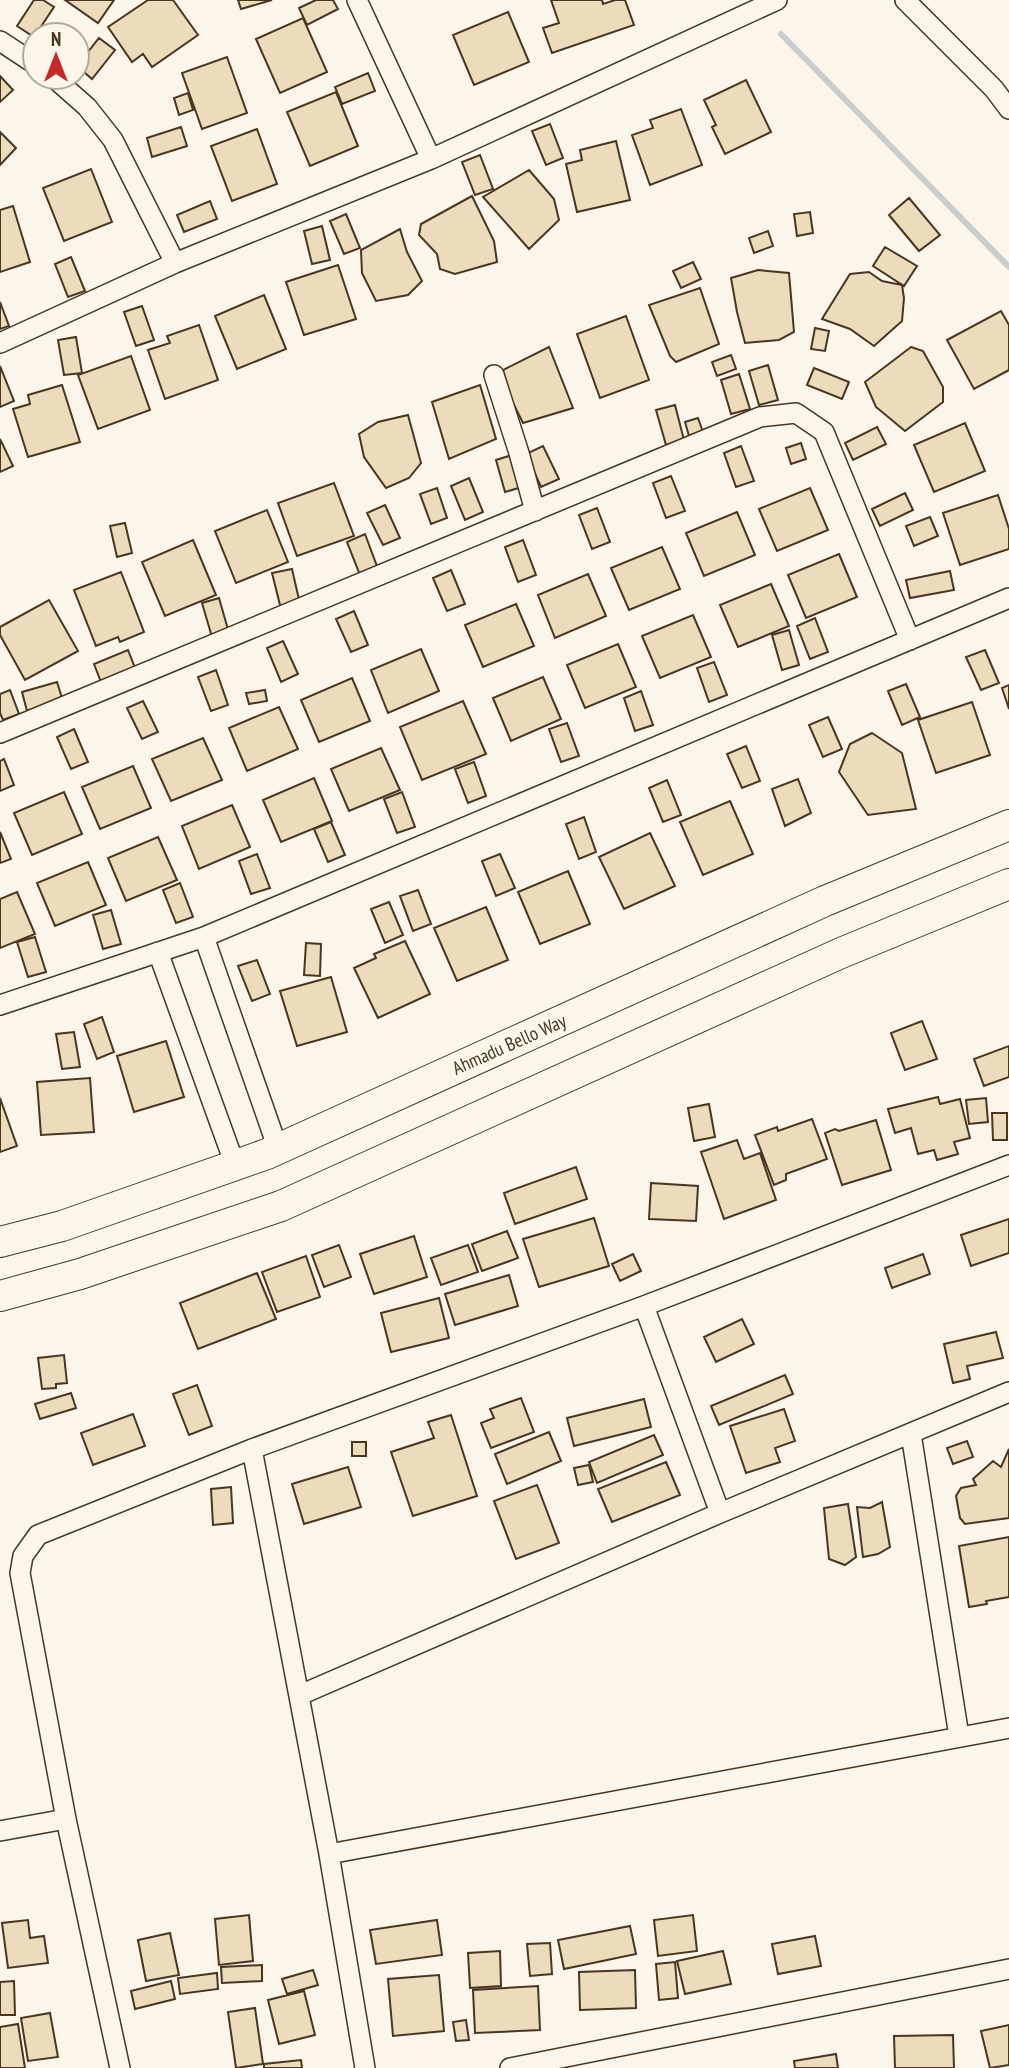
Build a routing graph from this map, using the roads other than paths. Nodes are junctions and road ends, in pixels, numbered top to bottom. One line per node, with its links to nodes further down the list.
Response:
1 (357, 0): 9 (street)
2 (777, 0): 9 (street)
3 (905, 0): 7 (street)
4 (0, 41): 5 (street)
5 (21, 55)
6 (68, 91): 10 (street)
7 (1002, 91): 8 (street)
8 (1009, 109)
9 (431, 159): 10 (street)
10 (175, 263): 11 (street)
11 (0, 343)
12 (494, 375): 13 (street)
13 (535, 511): 15 (street); 16 (street)
14 (1009, 598): 15 (street)
15 (910, 640): 19 (street)
16 (0, 733)
17 (1009, 825): 22 (main road, Ahmadu Bello Way)
18 (1009, 884): 26 (main road)
19 (204, 937): 20 (street); 22 (street)
20 (158, 952): 21 (street); 23 (street)
21 (0, 1005)
22 (278, 1149): 23 (main road, Ahmadu Bello Way)
23 (235, 1165): 25 (main road, Ahmadu Bello Way)
24 (1009, 1165): 27 (street)
25 (0, 1242)
26 (0, 1296)
27 (645, 1306): 30 (street); 31 (street)
28 (1009, 1392): 29 (street)
29 (911, 1434): 31 (street); 34 (street)
30 (252, 1449): 32 (street); 35 (street)
31 (720, 1513): 32 (street)
32 (300, 1695): 37 (street)
33 (1009, 1728): 34 (street)
34 (959, 1736): 37 (street)
35 (66, 1819): 36 (street); 39 (street)
36 (0, 1831)
37 (329, 1854): 40 (street)
38 (1009, 1969): 41 (street)
39 (120, 2068)
40 (366, 2068)
41 (510, 2068)

